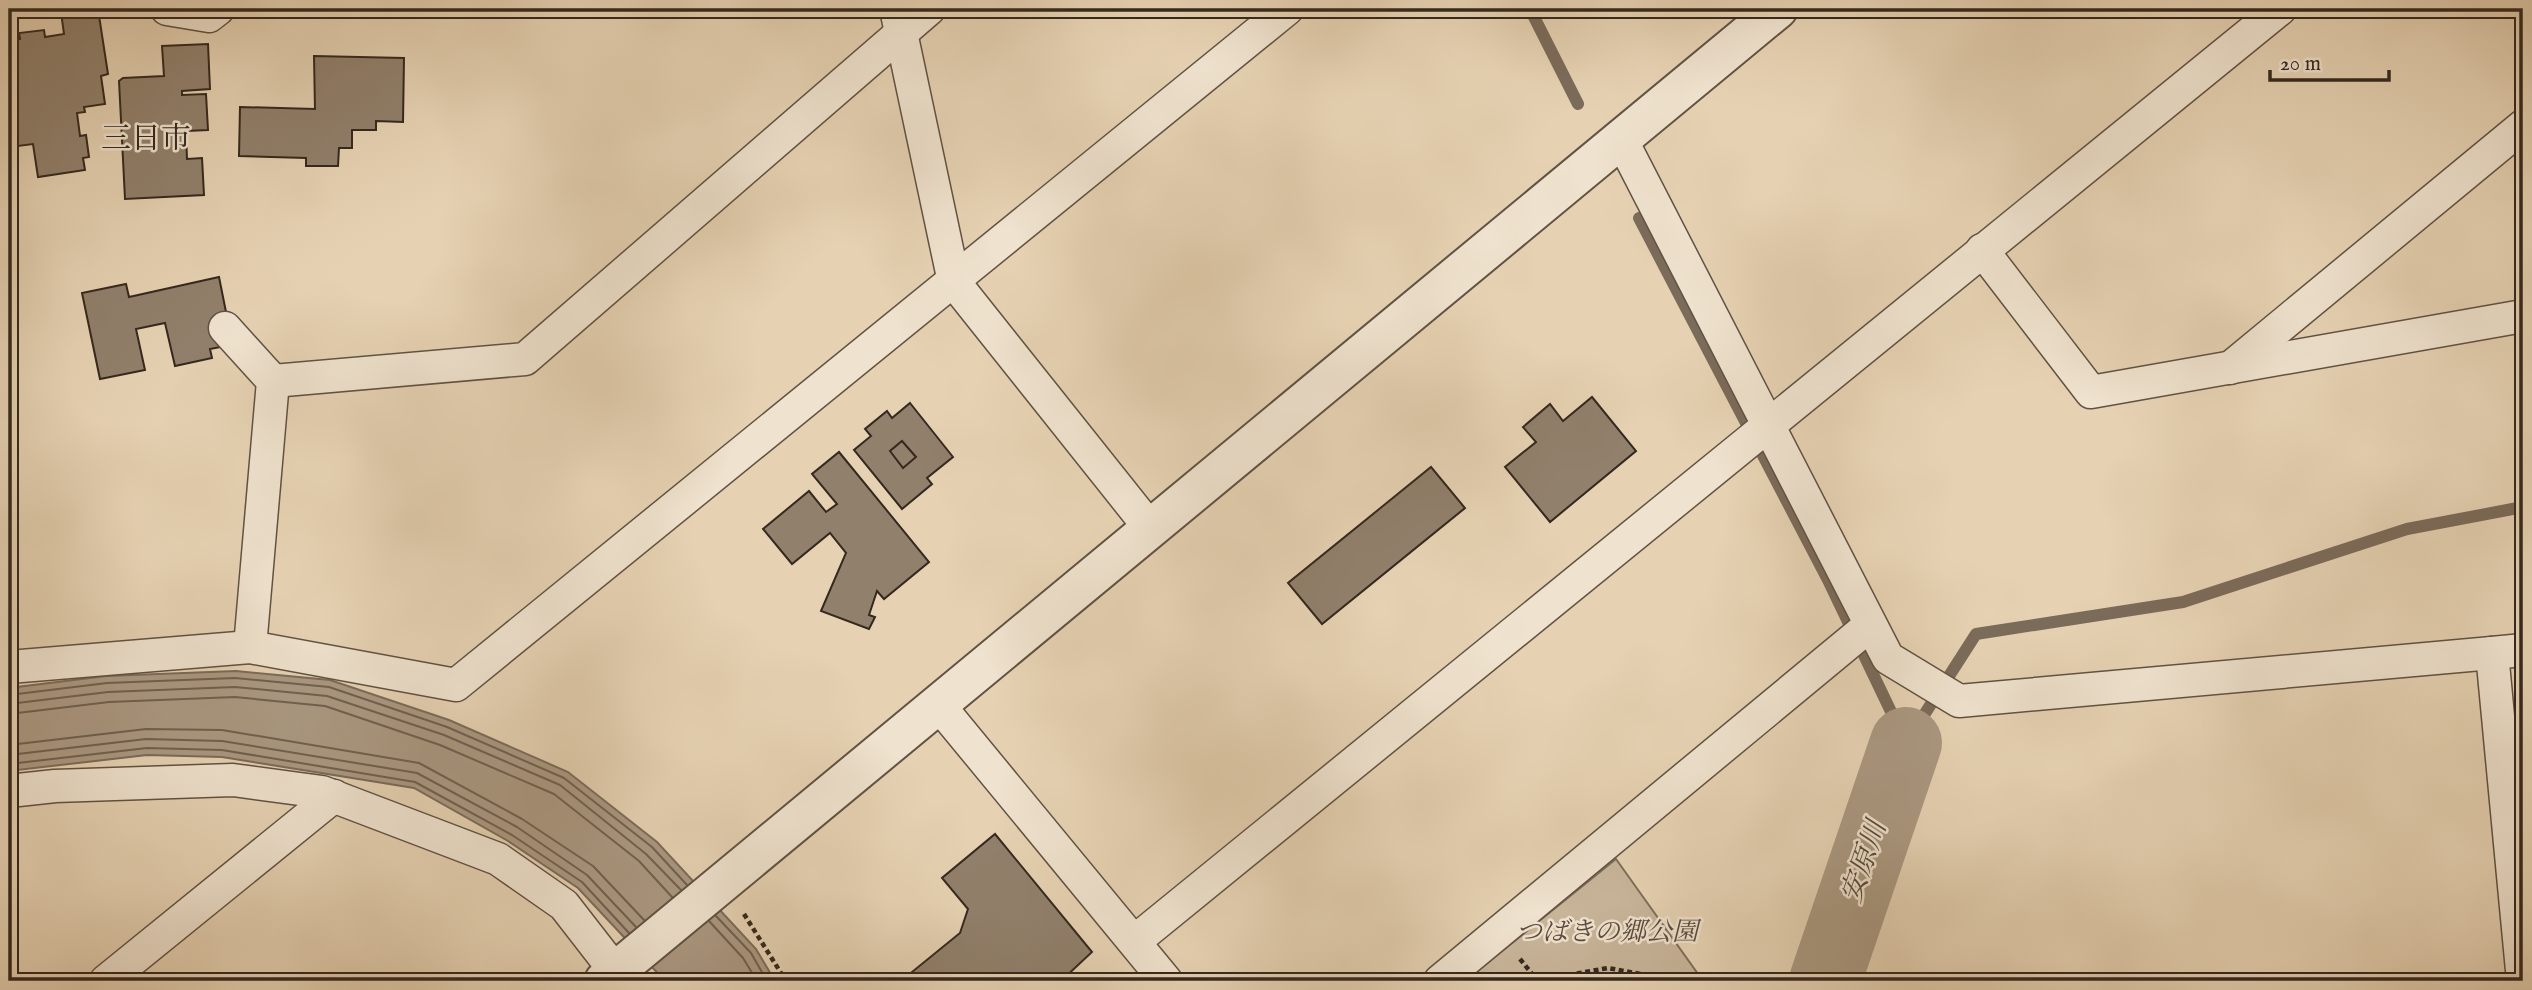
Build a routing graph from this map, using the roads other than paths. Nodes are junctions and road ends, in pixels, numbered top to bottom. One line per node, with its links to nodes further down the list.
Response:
1 (167, 9): 2 (street)
2 (218, 9)
3 (929, 9): 7 (street)
4 (1286, 9): 11 (street)
5 (1778, 9): 9 (street)
6 (2280, 9): 10 (street)
7 (898, 22): 11 (street); 15 (street)
8 (2523, 126): 14 (street)
9 (1620, 137): 16 (street); 17 (street)
10 (1982, 250): 14 (street); 16 (street)
11 (954, 282): 17 (street); 19 (street)
12 (2523, 316): 14 (street)
13 (225, 328): 15 (street)
14 (2229, 368)
15 (273, 381): 19 (street)
16 (1766, 428): 18 (street); 26 (street)
17 (1150, 528): 23 (street)
18 (1858, 635): 21 (street); 30 (street)
19 (250, 648): 22 (street)
20 (2523, 650): 21 (street)
21 (2492, 653): 31 (street)
22 (9, 667)
23 (937, 704): 26 (street); 27 (street)
24 (9, 791): 25 (street)
25 (334, 796): 27 (street); 28 (street)
26 (1135, 942): 29 (street)
27 (614, 978)
28 (106, 981)
29 (1166, 981)
30 (1440, 981)
31 (2523, 981)

